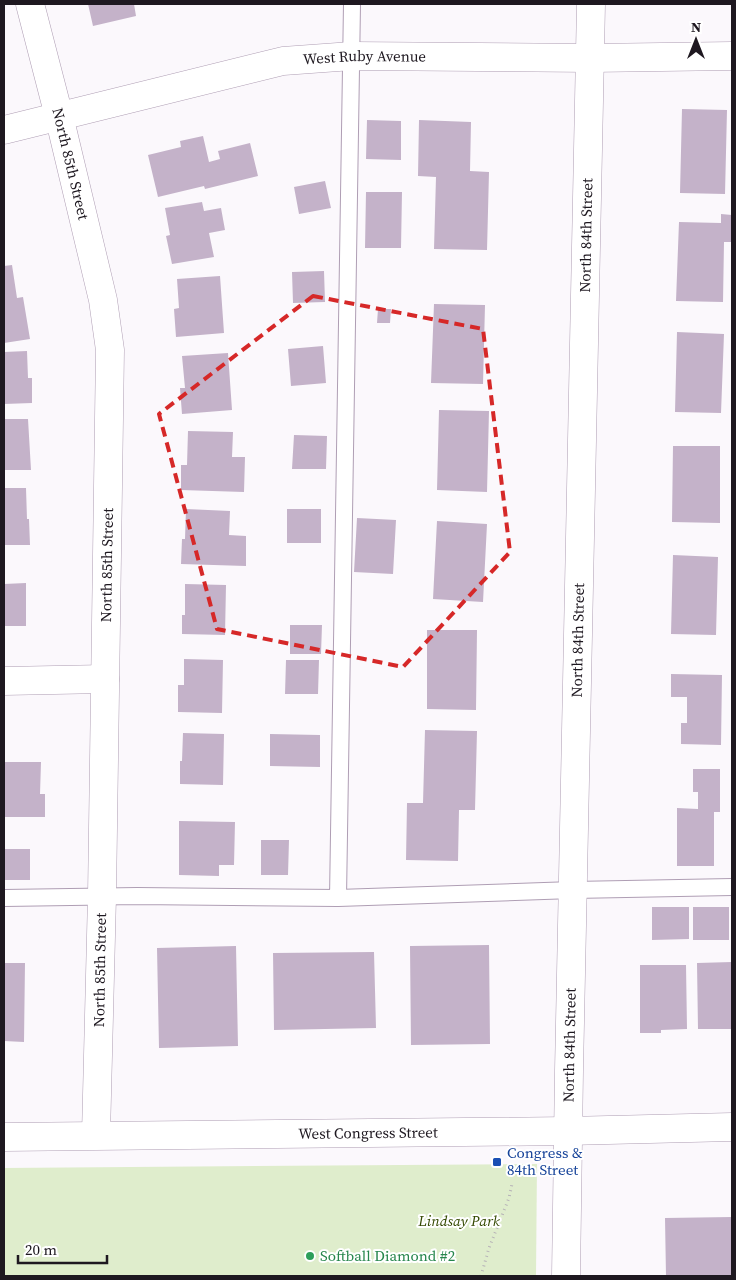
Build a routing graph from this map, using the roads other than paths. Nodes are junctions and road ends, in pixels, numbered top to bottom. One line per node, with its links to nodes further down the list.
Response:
1 (30, 4): 7 (street, North 85th Street)
2 (352, 4): 4 (lane)
3 (591, 4): 6 (street, North 84th Street)
4 (352, 56): 6 (street, West Ruby Avenue); 7 (street, West Ruby Avenue); 15 (lane)
5 (732, 56): 6 (street, West Ruby Avenue)
6 (591, 58): 12 (street, North 84th Street)
7 (60, 116): 8 (street, West Ruby Avenue); 9 (street, North 85th Street)
8 (4, 130)
9 (105, 679): 10 (street); 13 (street, North 85th Street)
10 (4, 681)
11 (732, 887): 12 (lane)
12 (572, 890): 15 (lane); 17 (street, North 84th Street)
13 (102, 896): 14 (lane); 15 (lane); 18 (street, North 85th Street)
14 (4, 898)
15 (338, 898)
16 (732, 1127): 17 (street, West Congress Street)
17 (568, 1132): 18 (street, West Congress Street); 20 (street, North 84th Street)
18 (96, 1135): 19 (street, West Congress Street)
19 (4, 1137)
20 (566, 1276)

